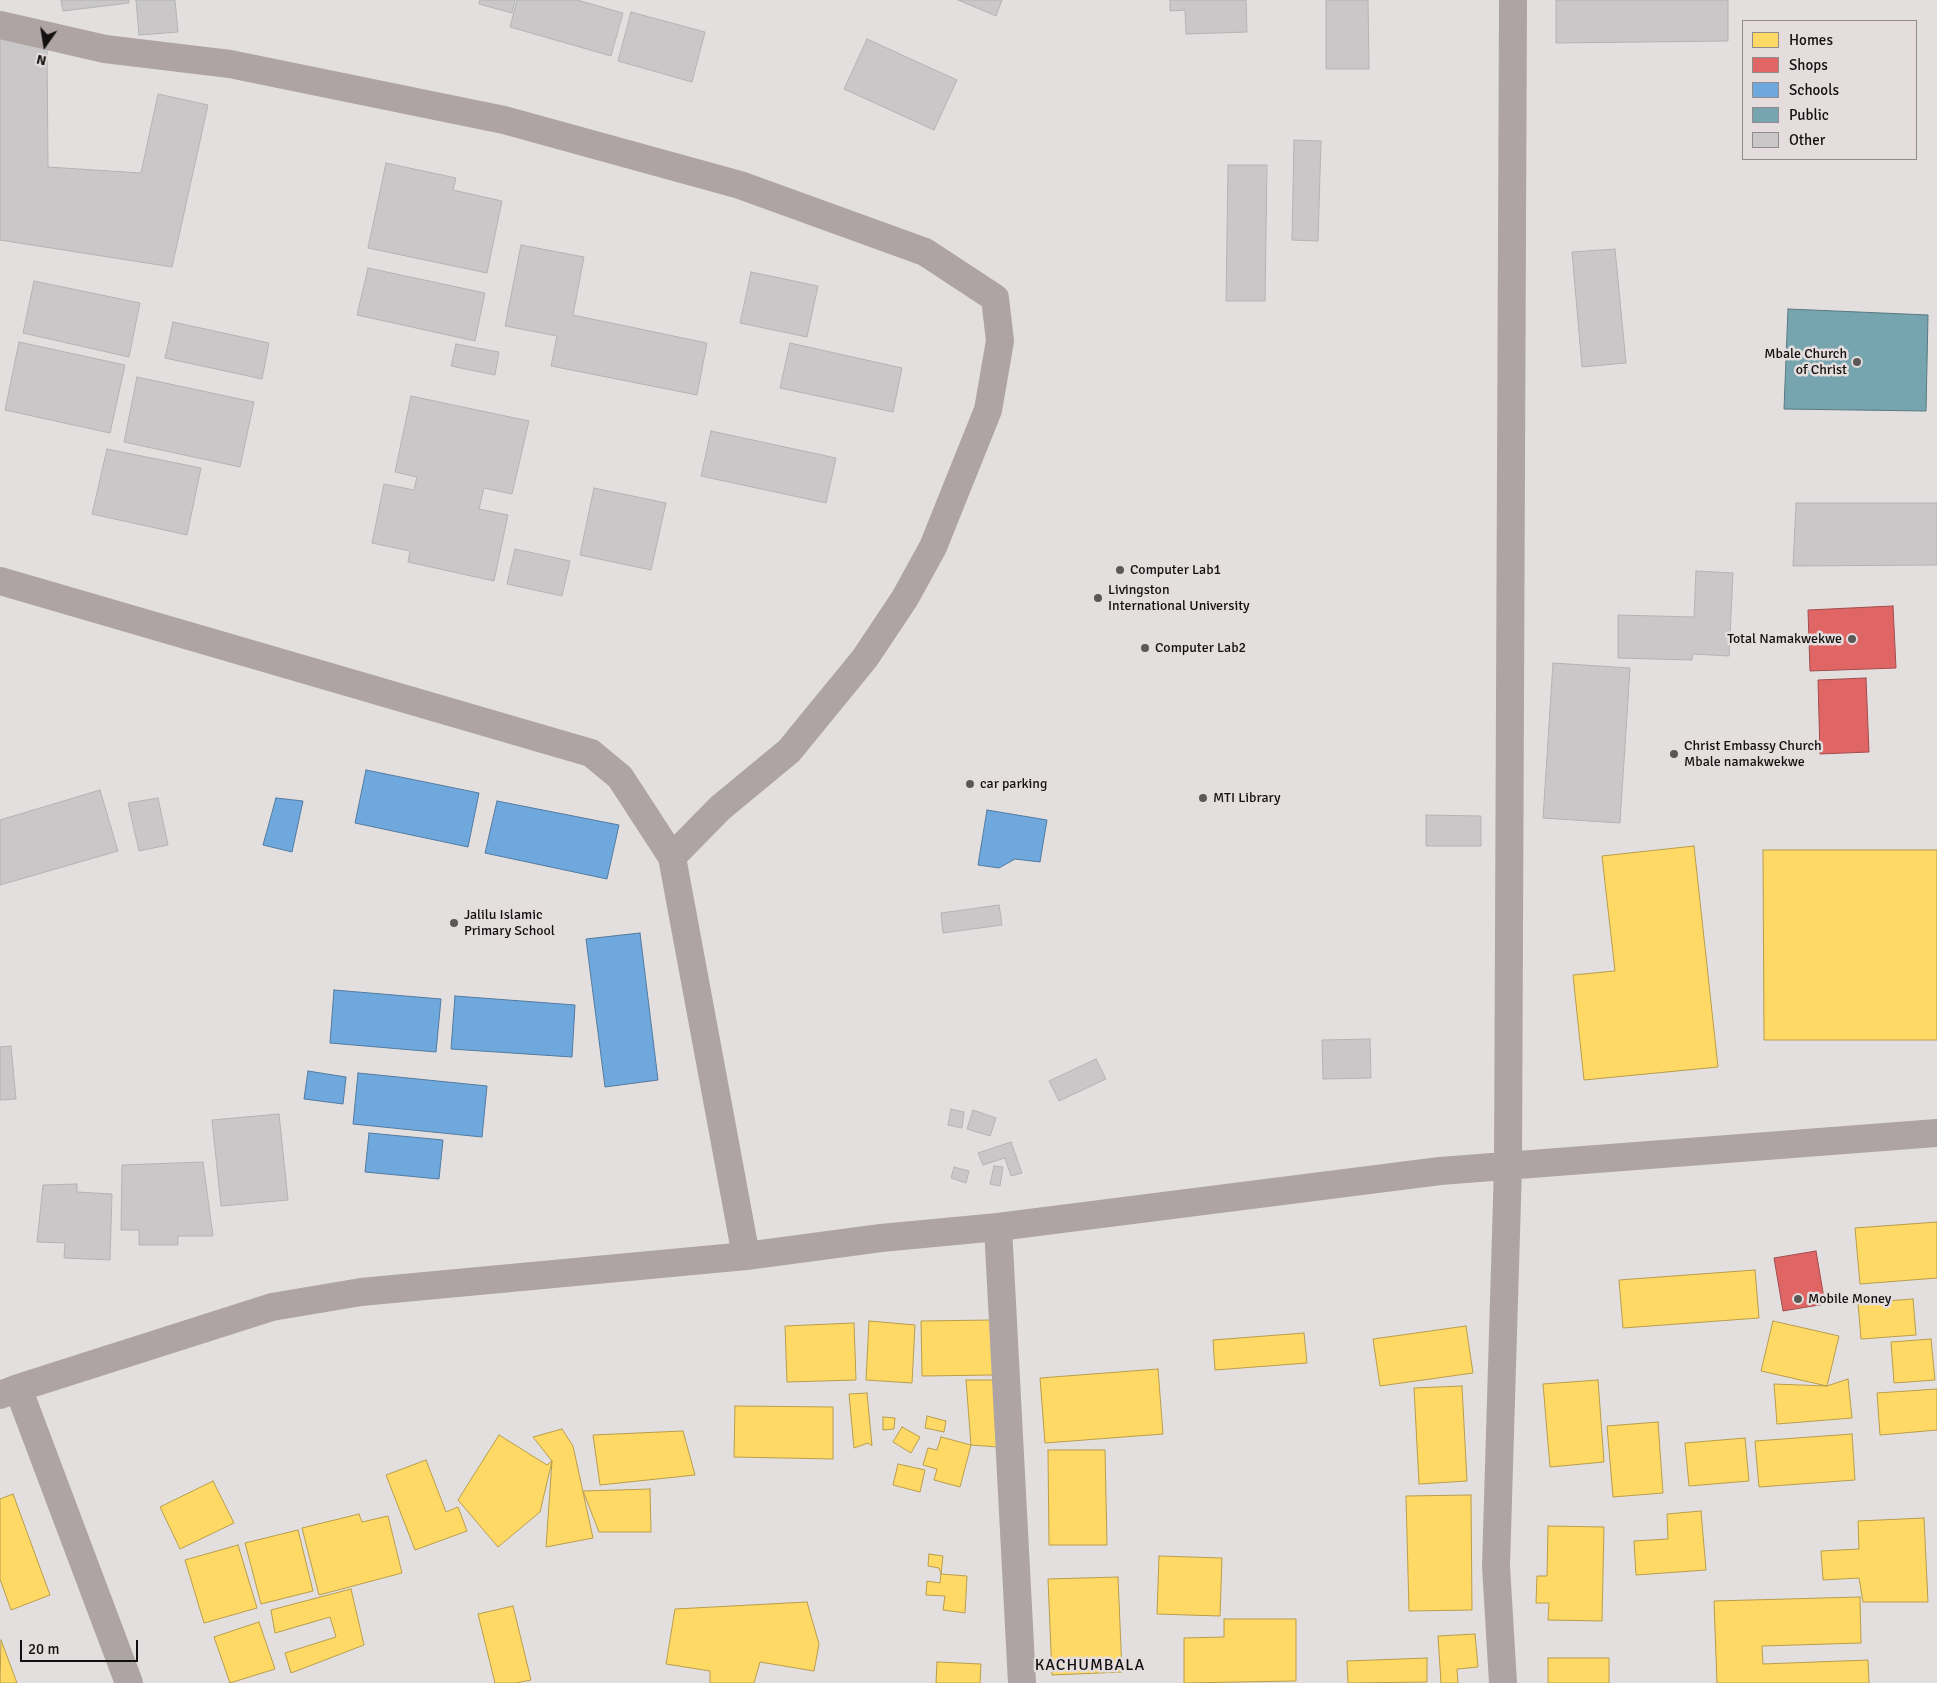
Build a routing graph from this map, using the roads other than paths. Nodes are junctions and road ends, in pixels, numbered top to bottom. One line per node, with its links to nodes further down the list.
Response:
1 (1513, 1): 6 (street)
2 (0, 25): 4 (street)
3 (0, 581): 4 (street)
4 (672, 857): 8 (street)
5 (1937, 1133): 6 (street)
6 (1508, 1167): 7 (street); 12 (street)
7 (998, 1227): 8 (street); 11 (street)
8 (746, 1256): 9 (street)
9 (9, 1391): 10 (street)
10 (129, 1683)
11 (1022, 1683)
12 (1503, 1683)

